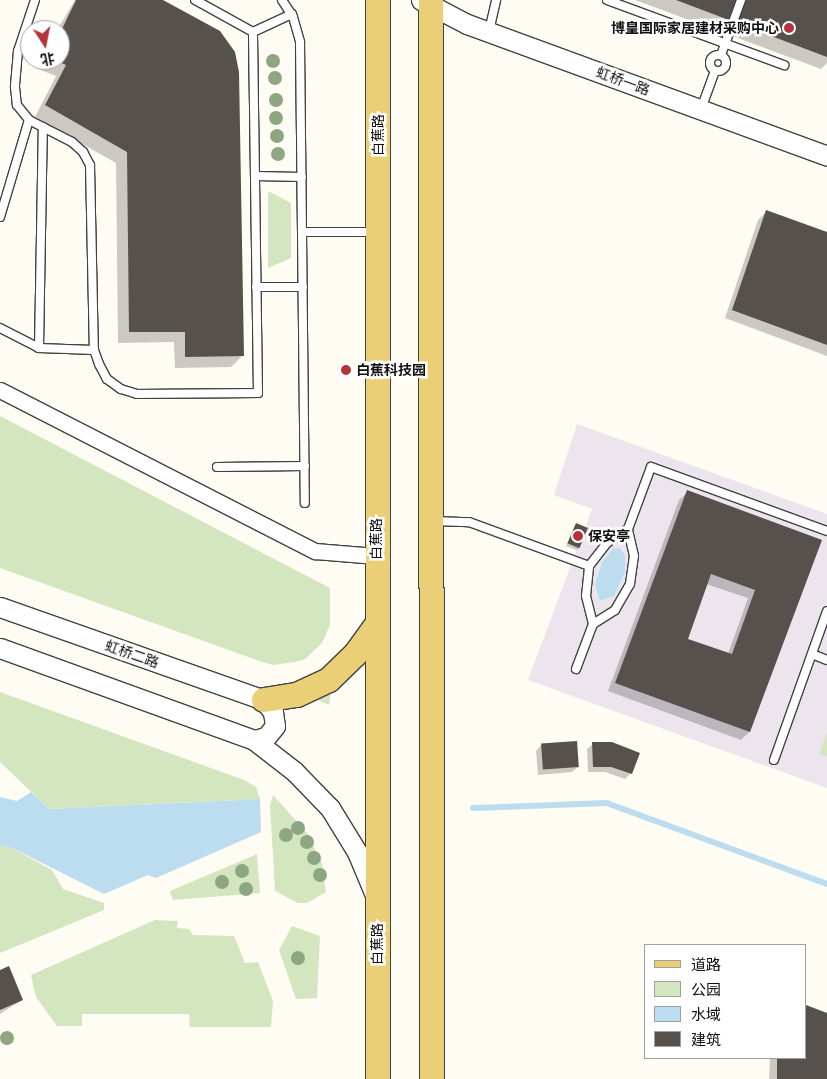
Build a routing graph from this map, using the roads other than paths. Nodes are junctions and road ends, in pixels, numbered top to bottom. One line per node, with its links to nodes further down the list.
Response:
1 (35, 0): 17 (lane)
2 (195, 0): 11 (lane)
3 (282, 0): 9 (lane)
4 (378, 0): 24 (main road, 白蕉路)
5 (496, 0): 10 (lane)
6 (607, 0): 12 (lane)
7 (741, 0): 12 (lane)
8 (428, 2): 10 (street, 虹桥一路); 34 (main road)
9 (292, 14): 11 (lane); 21 (lane)
10 (489, 31): 16 (street, 虹桥一路)
11 (253, 32): 20 (lane)
12 (725, 44): 13 (lane); 14 (lane)
13 (721, 55): 15 (lane); 15 (lane)
14 (784, 65)
15 (715, 71): 16 (lane)
16 (701, 109): 19 (street, 虹桥一路)
17 (29, 120): 18 (lane); 22 (lane)
18 (43, 127): 28 (lane); 29 (lane)
19 (827, 156)
20 (255, 176): 21 (lane); 25 (lane)
21 (302, 177): 23 (lane)
22 (0, 217)
23 (303, 232): 24 (lane); 26 (lane)
24 (378, 232): 37 (main road, 白蕉路)
25 (256, 287): 26 (lane); 29 (lane)
26 (303, 287): 31 (lane)
27 (0, 328): 28 (lane)
28 (40, 348): 29 (lane)
29 (94, 350)
30 (0, 390): 37 (street)
31 (305, 466): 32 (lane); 33 (lane)
32 (217, 467)
33 (305, 503)
34 (432, 521): 38 (lane); 52 (main road)
35 (628, 529): 36 (lane); 38 (lane); 41 (lane)
36 (827, 531)
37 (376, 556): 42 (main road, 白蕉路)
38 (589, 566): 41 (lane)
39 (0, 607): 47 (street, 虹桥二路)
40 (827, 611): 44 (lane)
41 (592, 624): 46 (lane)
42 (376, 626): 47 (main road); 50 (main road, 白蕉路)
43 (0, 648): 48 (street)
44 (812, 654): 45 (lane); 49 (lane)
45 (827, 660)
46 (576, 670)
47 (264, 700): 48 (street)
48 (254, 740): 50 (street)
49 (774, 760)
50 (377, 899): 51 (main road, 白蕉路)
51 (378, 1079)
52 (432, 1079)

